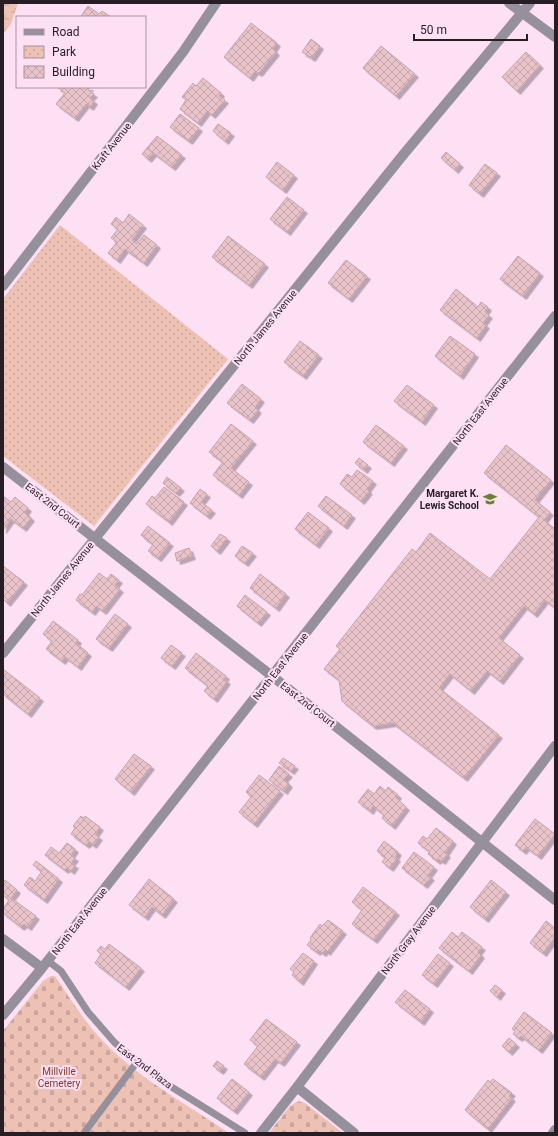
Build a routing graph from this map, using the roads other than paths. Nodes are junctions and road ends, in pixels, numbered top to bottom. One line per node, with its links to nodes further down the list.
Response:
1 (216, 3): 6 (street, Kraft Avenue)
2 (509, 3): 4 (street)
3 (530, 3): 4 (street, North James Avenue)
4 (522, 13): 5 (street); 9 (street, North James Avenue)
5 (555, 37)
6 (3, 286)
7 (555, 316): 11 (street, North East Avenue)
8 (3, 467): 9 (street, East 2nd Court)
9 (95, 538): 10 (street, North James Avenue); 11 (street, East 2nd Court)
10 (3, 653)
11 (272, 676): 13 (street, East 2nd Court); 16 (street, North East Avenue)
12 (555, 746): 13 (street, North Gray Avenue)
13 (482, 842): 14 (street, East 2nd Court); 19 (street, North Gray Avenue)
14 (555, 900)
15 (3, 939): 16 (street, East 2nd Plaza)
16 (45, 965): 17 (street, North East Avenue); 18 (lane, East 2nd Plaza)
17 (3, 1015)
18 (137, 1062): 21 (lane); 22 (lane, East 2nd Plaza)
19 (297, 1087): 23 (street, North Gray Avenue); 24 (street)
20 (555, 1130): 25 (street)
21 (84, 1133)
22 (245, 1133)
23 (261, 1133)
24 (354, 1133)
25 (553, 1133)

